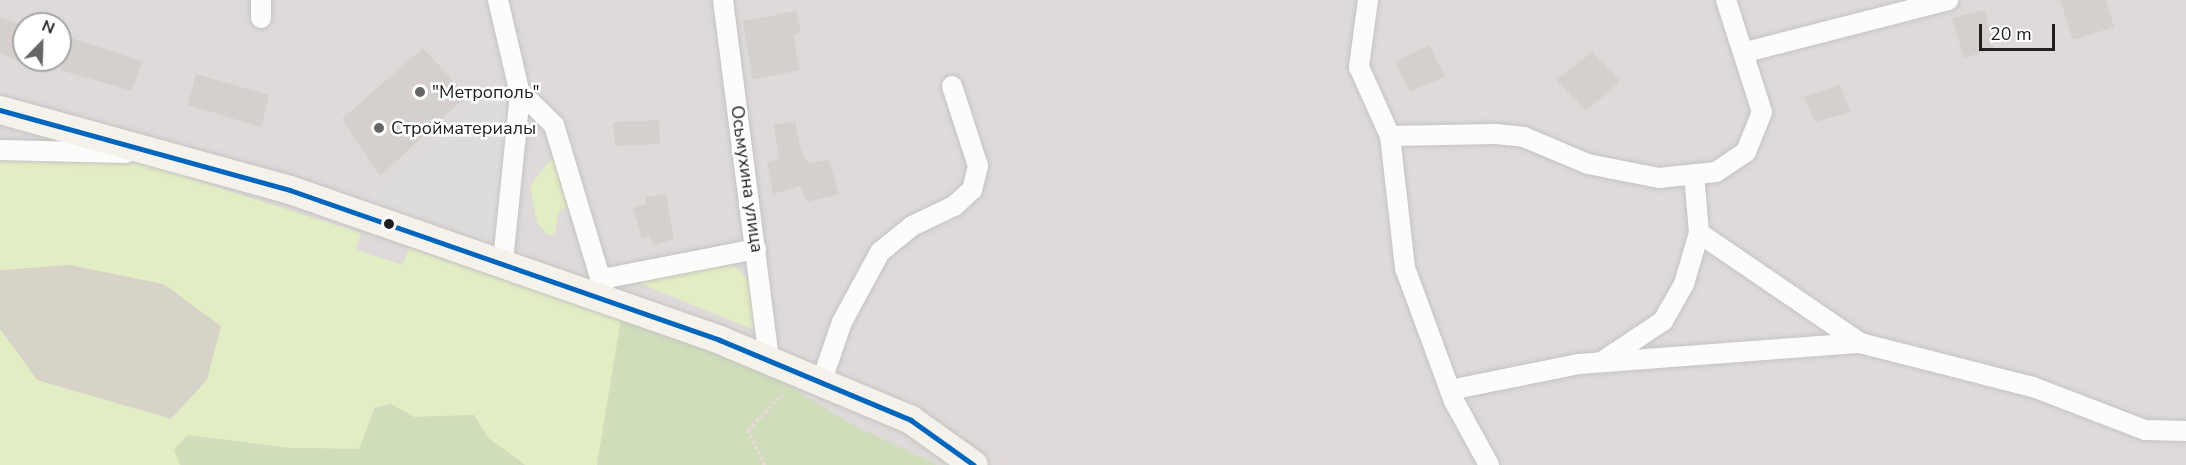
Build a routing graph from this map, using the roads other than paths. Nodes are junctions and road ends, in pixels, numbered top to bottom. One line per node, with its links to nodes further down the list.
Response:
1 (498, 0): 8 (street)
2 (723, 0): 15 (street, Осьмухина улица)
3 (1368, 0): 10 (street)
4 (1726, 0): 6 (street)
5 (1948, 0): 6 (street)
6 (1746, 52): 13 (street)
7 (952, 86): 21 (street)
8 (519, 91): 16 (street); 17 (street)
9 (0, 110): 12 (main road)
10 (1389, 136): 13 (street); 22 (street)
11 (0, 150): 12 (street)
12 (164, 154): 16 (main road)
13 (1694, 174): 14 (street)
14 (1699, 233): 18 (street); 20 (street)
15 (756, 249): 17 (street); 19 (street, Осьмухина улица)
16 (503, 262): 17 (main road)
17 (604, 289): 19 (main road)
18 (1860, 343): 20 (street); 23 (street)
19 (769, 359): 21 (main road)
20 (1601, 362): 22 (street)
21 (813, 377): 26 (main road)
22 (1450, 390): 27 (street)
23 (2145, 430): 24 (street); 25 (street)
24 (2186, 431)
25 (2186, 449)
26 (974, 465)
27 (1489, 465)

